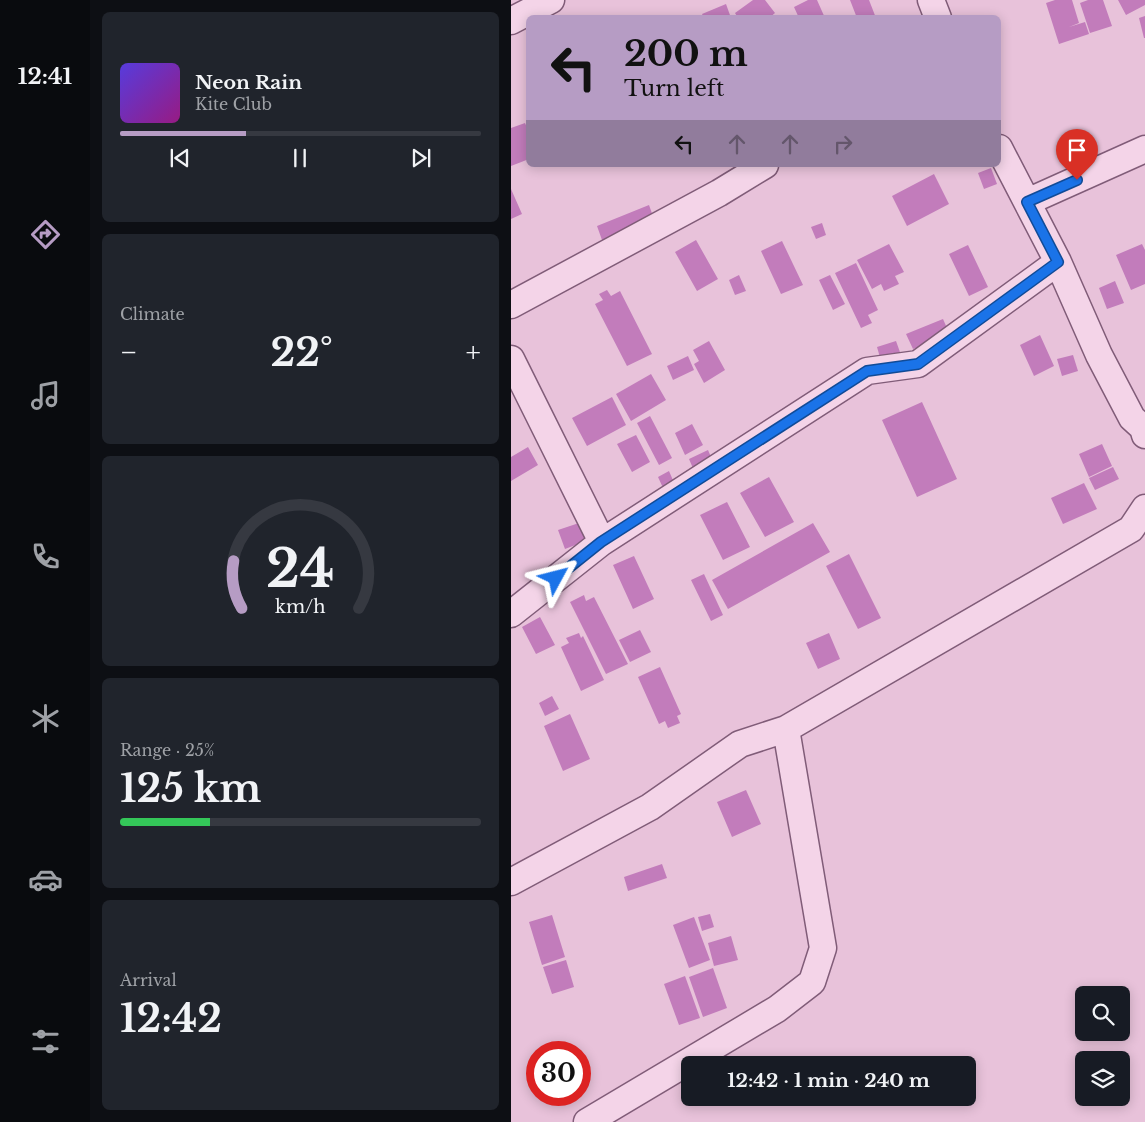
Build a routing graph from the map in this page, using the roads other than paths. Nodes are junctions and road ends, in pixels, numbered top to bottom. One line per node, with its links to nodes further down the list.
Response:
1 (551, 0): 4 (street)
2 (931, 0): 3 (street)
3 (937, 15)
4 (511, 21)
5 (1145, 149): 8 (street)
6 (1001, 152): 8 (street)
7 (762, 167): 10 (street)
8 (1027, 202): 9 (street)
9 (1058, 262): 12 (street); 14 (street)
10 (511, 305)
11 (511, 359): 14 (street)
12 (1144, 430)
13 (1145, 508): 16 (street)
14 (601, 542): 15 (street)
15 (511, 614)
16 (786, 729): 17 (street); 18 (street)
17 (511, 882)
18 (587, 1122)

